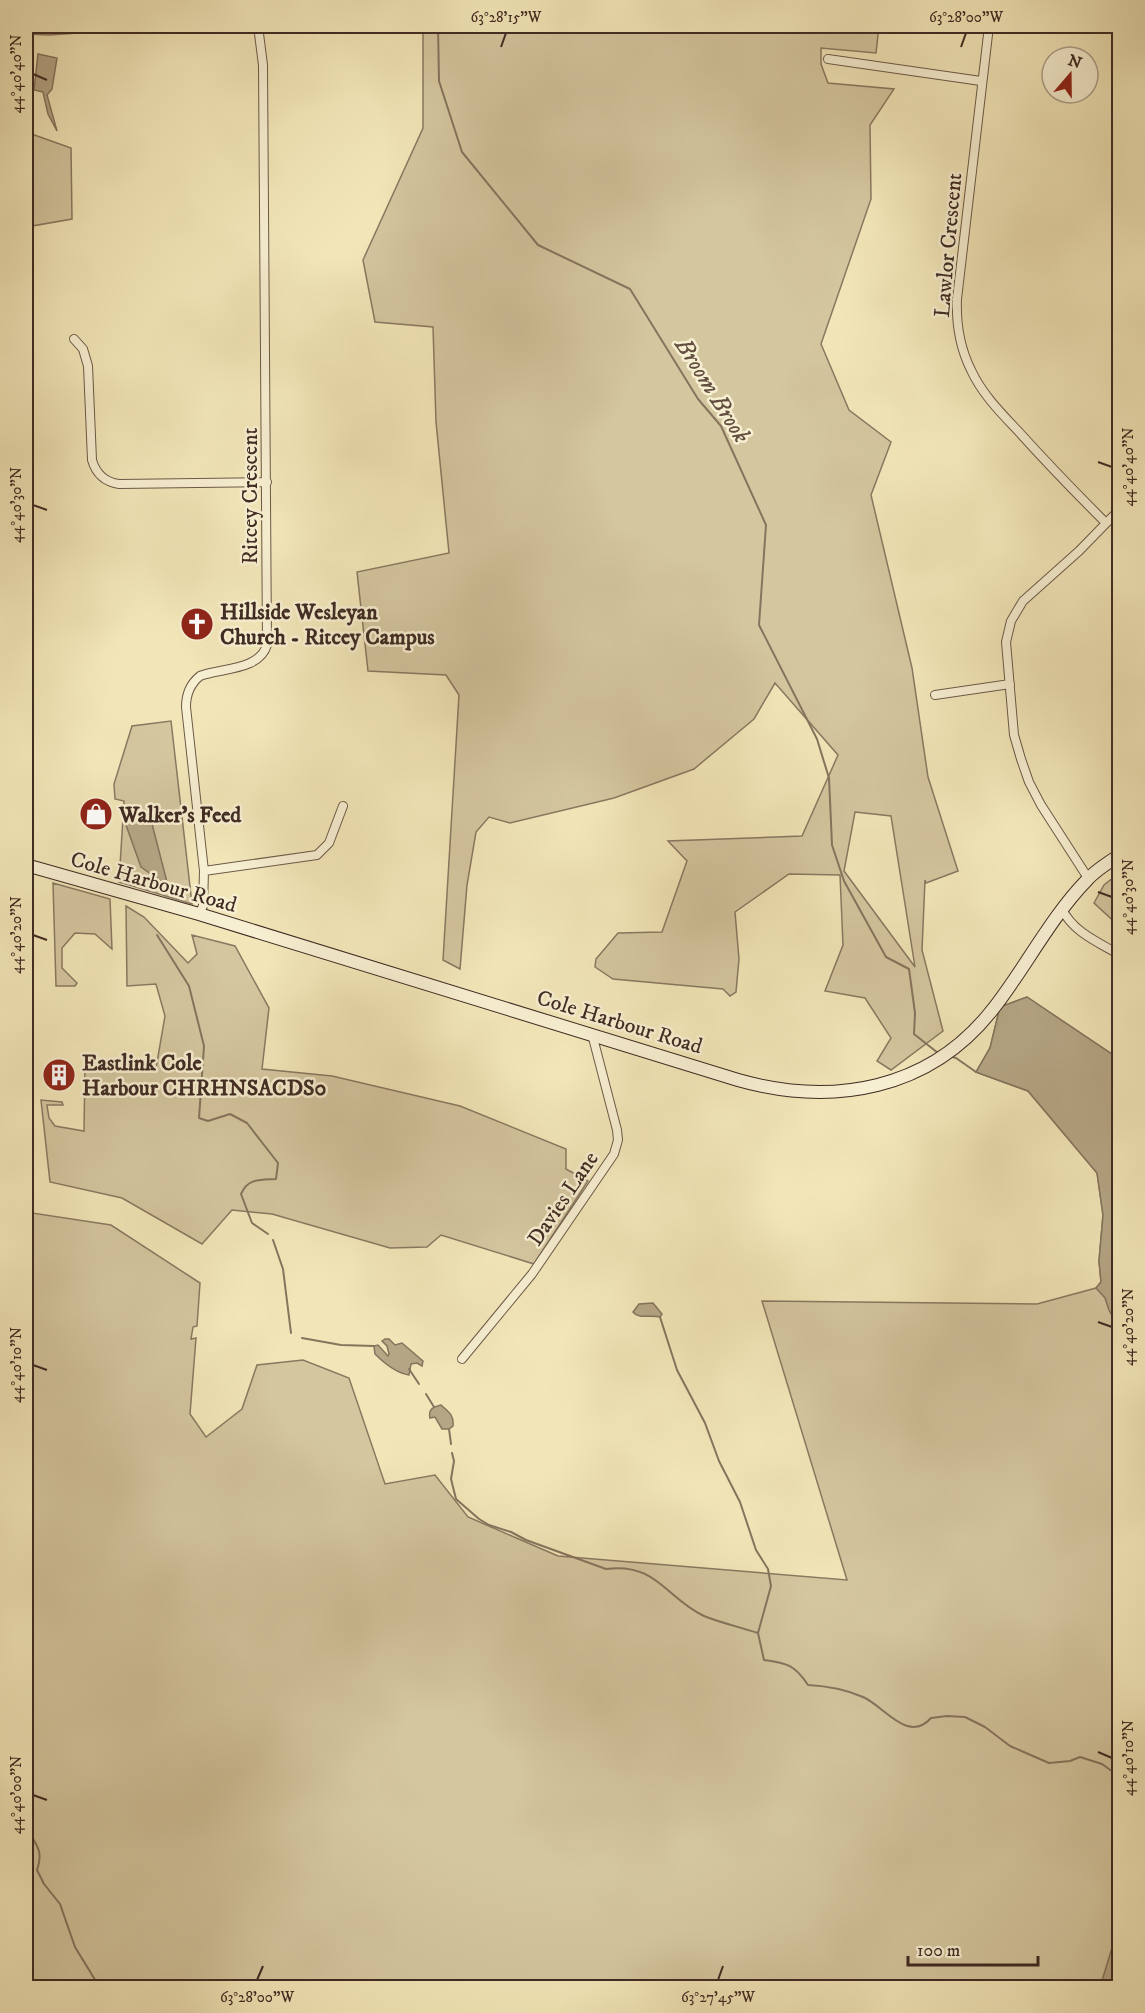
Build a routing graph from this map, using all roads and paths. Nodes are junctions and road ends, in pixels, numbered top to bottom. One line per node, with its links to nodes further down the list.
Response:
1 (258, 26): 6 (street, Ritcey Crescent)
2 (989, 26): 4 (street, Lawlor Crescent)
3 (828, 59): 4 (street)
4 (981, 81): 8 (street, Lawlor Crescent)
5 (74, 339): 6 (street)
6 (267, 482): 14 (street, Ritcey Crescent)
7 (1119, 509): 8 (street)
8 (1105, 522): 9 (street)
9 (1010, 684): 10 (street); 15 (street)
10 (935, 695)
11 (343, 806): 14 (street)
12 (1119, 855): 15 (main road, Cole Harbour Road)
13 (26, 866): 17 (main road, Cole Harbour Road)
14 (204, 871): 17 (street, Ritcey Crescent)
15 (1088, 878): 16 (main road, Cole Harbour Road)
16 (1062, 909): 18 (street); 19 (main road, Cole Harbour Road)
17 (199, 914): 19 (main road, Cole Harbour Road)
18 (1119, 955)
19 (592, 1034): 20 (street, Davies Lane)
20 (462, 1359)

